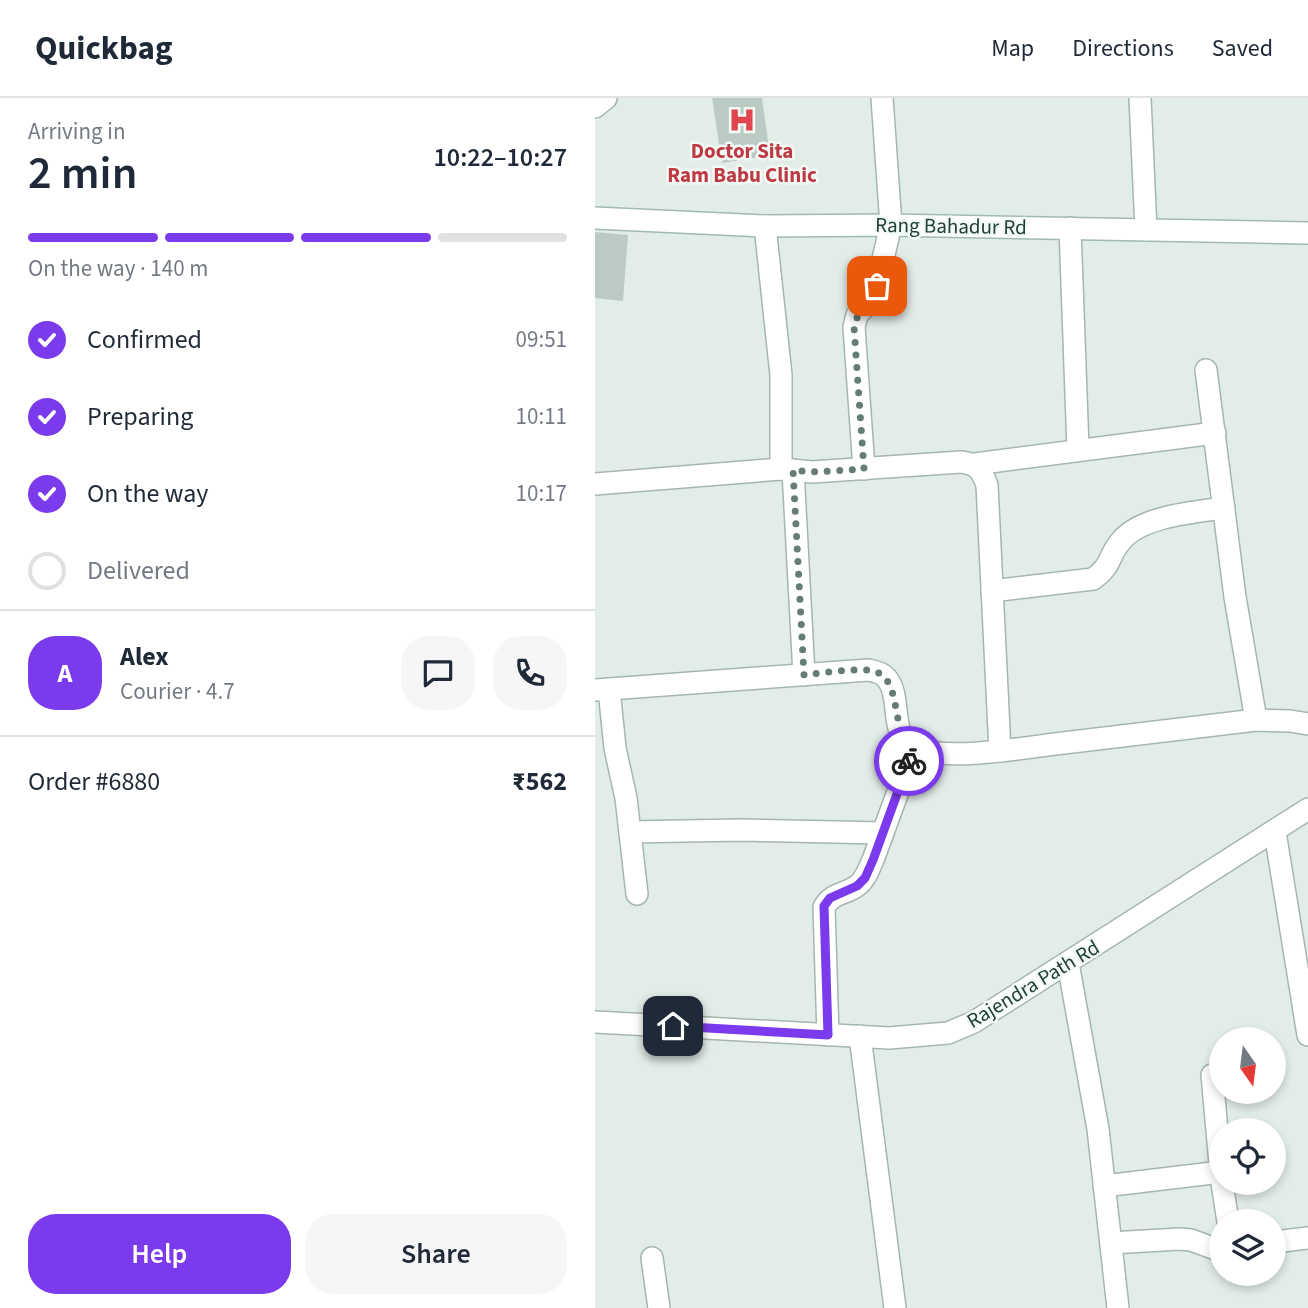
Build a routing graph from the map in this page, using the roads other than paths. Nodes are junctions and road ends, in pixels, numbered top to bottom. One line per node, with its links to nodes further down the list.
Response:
1 (606, 98): 4 (street)
2 (882, 98): 6 (street)
3 (1140, 98): 9 (street)
4 (595, 107)
5 (595, 218): 7 (street, Rang Bahadur Rd)
6 (891, 225): 7 (street, Rang Bahadur Rd); 8 (street, Rang Bahadur Rd); 16 (street)
7 (765, 226): 15 (street)
8 (1070, 228): 9 (street, Rang Bahadur Rd); 13 (street)
9 (1146, 230): 10 (street, Rang Bahadur Rd)
10 (1308, 233)
11 (1206, 370): 12 (street)
12 (1215, 433): 13 (street); 18 (street)
13 (1077, 449): 14 (street)
14 (975, 464): 16 (street); 19 (street)
15 (787, 469): 16 (street); 17 (street); 20 (street)
16 (864, 469)
17 (595, 484)
18 (1224, 508): 19 (street); 22 (street)
19 (992, 591): 25 (street)
20 (804, 675): 21 (street); 24 (street)
21 (602, 690): 27 (street)
22 (1256, 720): 23 (street); 25 (street)
23 (1308, 724)
24 (913, 748): 25 (street); 29 (street)
25 (1000, 751)
26 (1308, 809): 28 (street, Rajendra Path Rd)
27 (630, 832): 29 (street); 30 (street)
28 (1275, 832): 31 (street, Rajendra Path Rd); 34 (street)
29 (883, 833): 33 (street)
30 (637, 894)
31 (1068, 963): 35 (street, Rajendra Path Rd); 37 (street)
32 (595, 1022): 33 (street, Rajendra Path Rd)
33 (828, 1035): 35 (street, Rajendra Path Rd)
34 (1308, 1035)
35 (860, 1036): 44 (street)
36 (1209, 1174): 37 (street)
37 (1104, 1186): 40 (street)
38 (1308, 1238): 39 (street)
39 (1286, 1241)
40 (1111, 1243): 41 (street); 45 (street)
41 (1209, 1247)
42 (652, 1258): 43 (street)
43 (659, 1308)
44 (895, 1308)
45 (1118, 1308)

